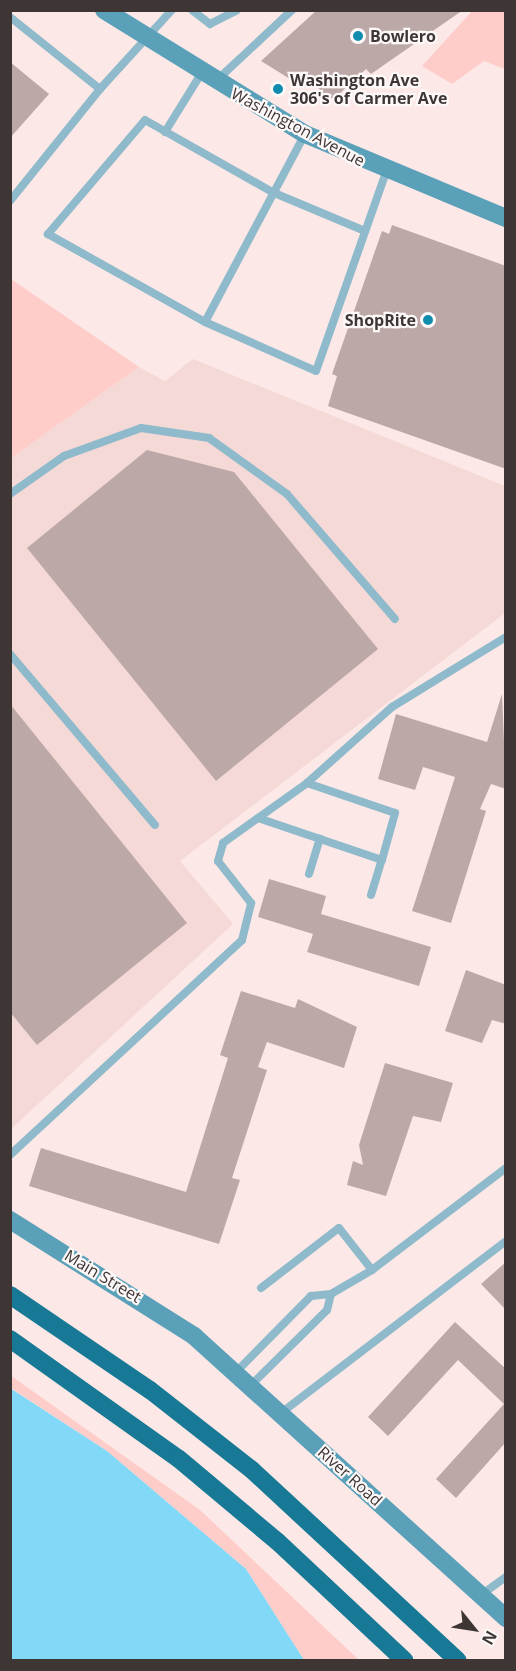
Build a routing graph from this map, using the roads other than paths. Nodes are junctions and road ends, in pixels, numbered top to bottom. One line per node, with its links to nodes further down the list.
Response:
1 (104, 10): 7 (street, Washington Avenue)
2 (172, 10): 7 (lane)
3 (192, 10): 4 (lane)
4 (237, 10)
5 (292, 10): 8 (lane)
6 (10, 17): 9 (lane)
7 (146, 39): 8 (street, Washington Avenue); 9 (lane)
8 (208, 78): 10 (lane); 11 (street, Washington Avenue)
9 (100, 89): 14 (lane)
10 (165, 132): 13 (lane); 17 (lane)
11 (305, 134): 12 (street, Washington Avenue); 13 (lane)
12 (386, 172): 15 (street, Washington Avenue); 16 (lane)
13 (274, 193): 16 (lane); 17 (lane)
14 (10, 201)
15 (506, 218)
16 (365, 231): 17 (lane)
17 (205, 322)
18 (10, 494): 19 (lane)
19 (395, 619)
20 (506, 637): 22 (lane)
21 (10, 654): 24 (lane)
22 (307, 783): 23 (lane); 26 (lane)
23 (258, 818): 25 (lane); 29 (lane)
24 (156, 825)
25 (320, 839): 26 (lane); 27 (lane)
26 (382, 860): 28 (lane)
27 (309, 874)
28 (371, 895)
29 (10, 1155)
30 (506, 1168): 33 (lane)
31 (10, 1220): 37 (street, Main Street)
32 (506, 1241): 41 (lane)
33 (372, 1270): 34 (lane); 36 (lane)
34 (261, 1288)
35 (10, 1294): 46 (highway)
36 (330, 1294): 39 (lane); 40 (lane)
37 (194, 1336): 39 (street, River Road)
38 (10, 1339): 45 (highway)
39 (235, 1373): 40 (street, River Road)
40 (250, 1386): 41 (street, River Road)
41 (281, 1413): 43 (street, River Road)
42 (506, 1577): 43 (lane)
43 (481, 1595): 44 (street, River Road)
44 (506, 1618)
45 (404, 1660)
46 (458, 1660)

